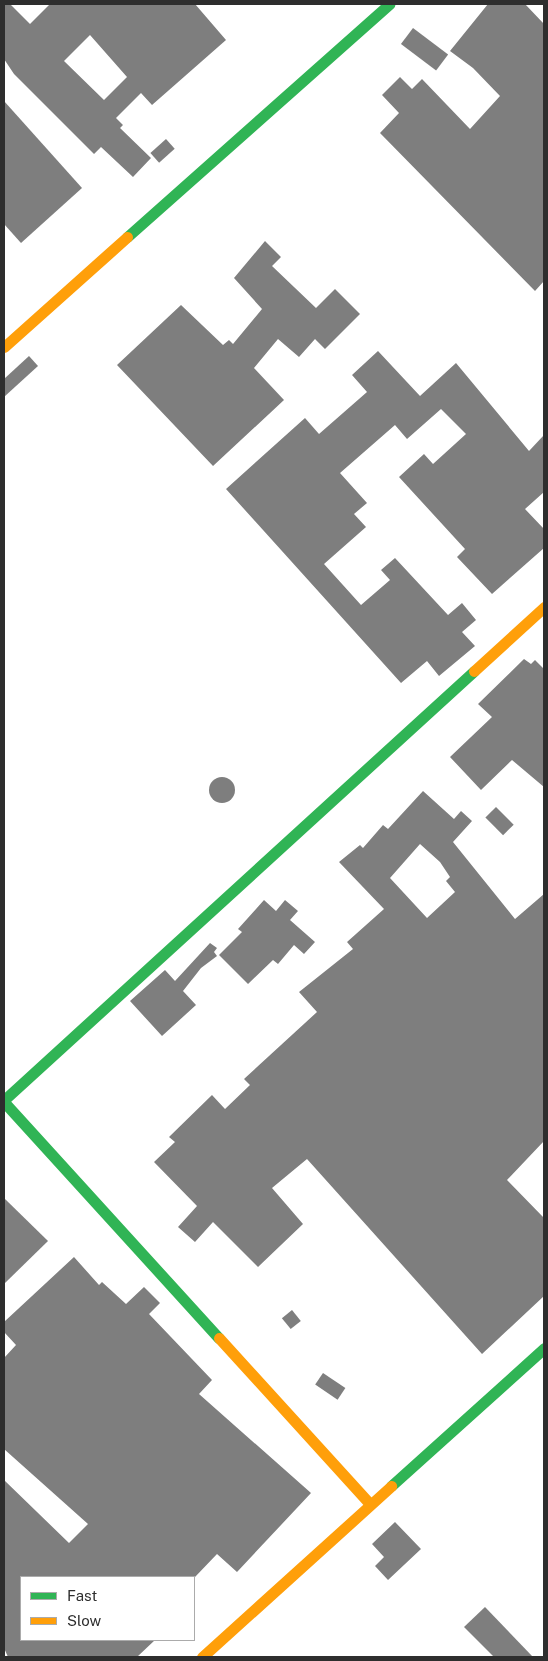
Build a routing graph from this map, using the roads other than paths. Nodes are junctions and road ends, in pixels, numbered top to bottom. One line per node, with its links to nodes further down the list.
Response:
1 (389, 4): 2 (street)
2 (4, 347)
3 (544, 607): 4 (street)
4 (4, 1101): 6 (street)
5 (544, 1348): 6 (street)
6 (370, 1504): 7 (street)
7 (202, 1657)

